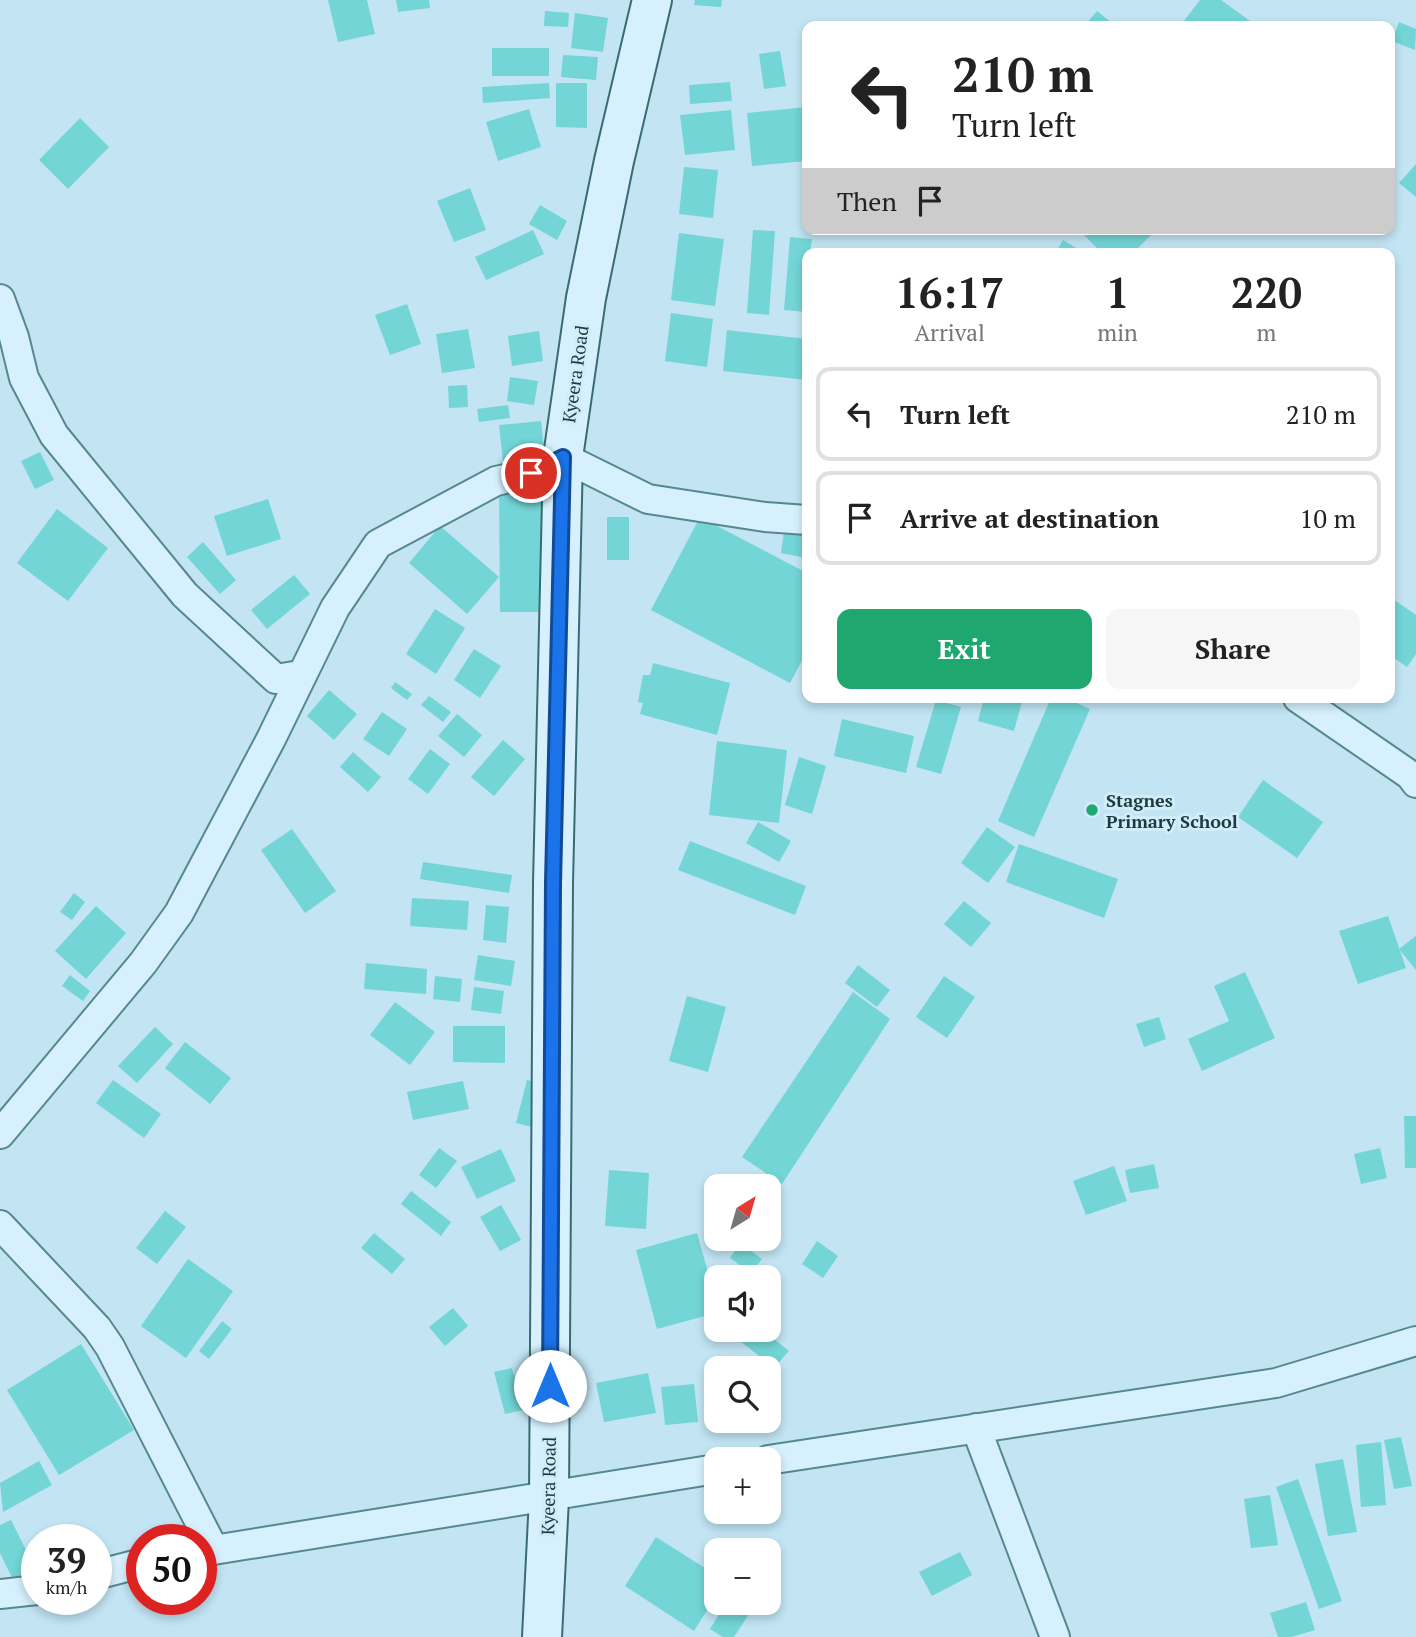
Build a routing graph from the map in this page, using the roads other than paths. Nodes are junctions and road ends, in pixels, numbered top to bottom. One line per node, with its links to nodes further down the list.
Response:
1 (652, 0): 3 (main road, Kyeera Road)
2 (0, 299): 5 (street)
3 (563, 457): 4 (street); 5 (street); 14 (main road, Kyeera Road)
4 (802, 520)
5 (300, 675): 8 (street)
6 (1305, 703): 7 (street)
7 (1416, 783)
8 (0, 1134)
9 (0, 1225): 15 (street)
10 (1416, 1341): 11 (street)
11 (976, 1428): 12 (street); 20 (street)
12 (781, 1458)
13 (704, 1471): 14 (street)
14 (549, 1497): 16 (street); 19 (main road, Kyeera Road)
15 (195, 1524)
16 (217, 1550)
17 (21, 1592): 18 (street)
18 (0, 1594)
19 (542, 1637)
20 (1055, 1637)

